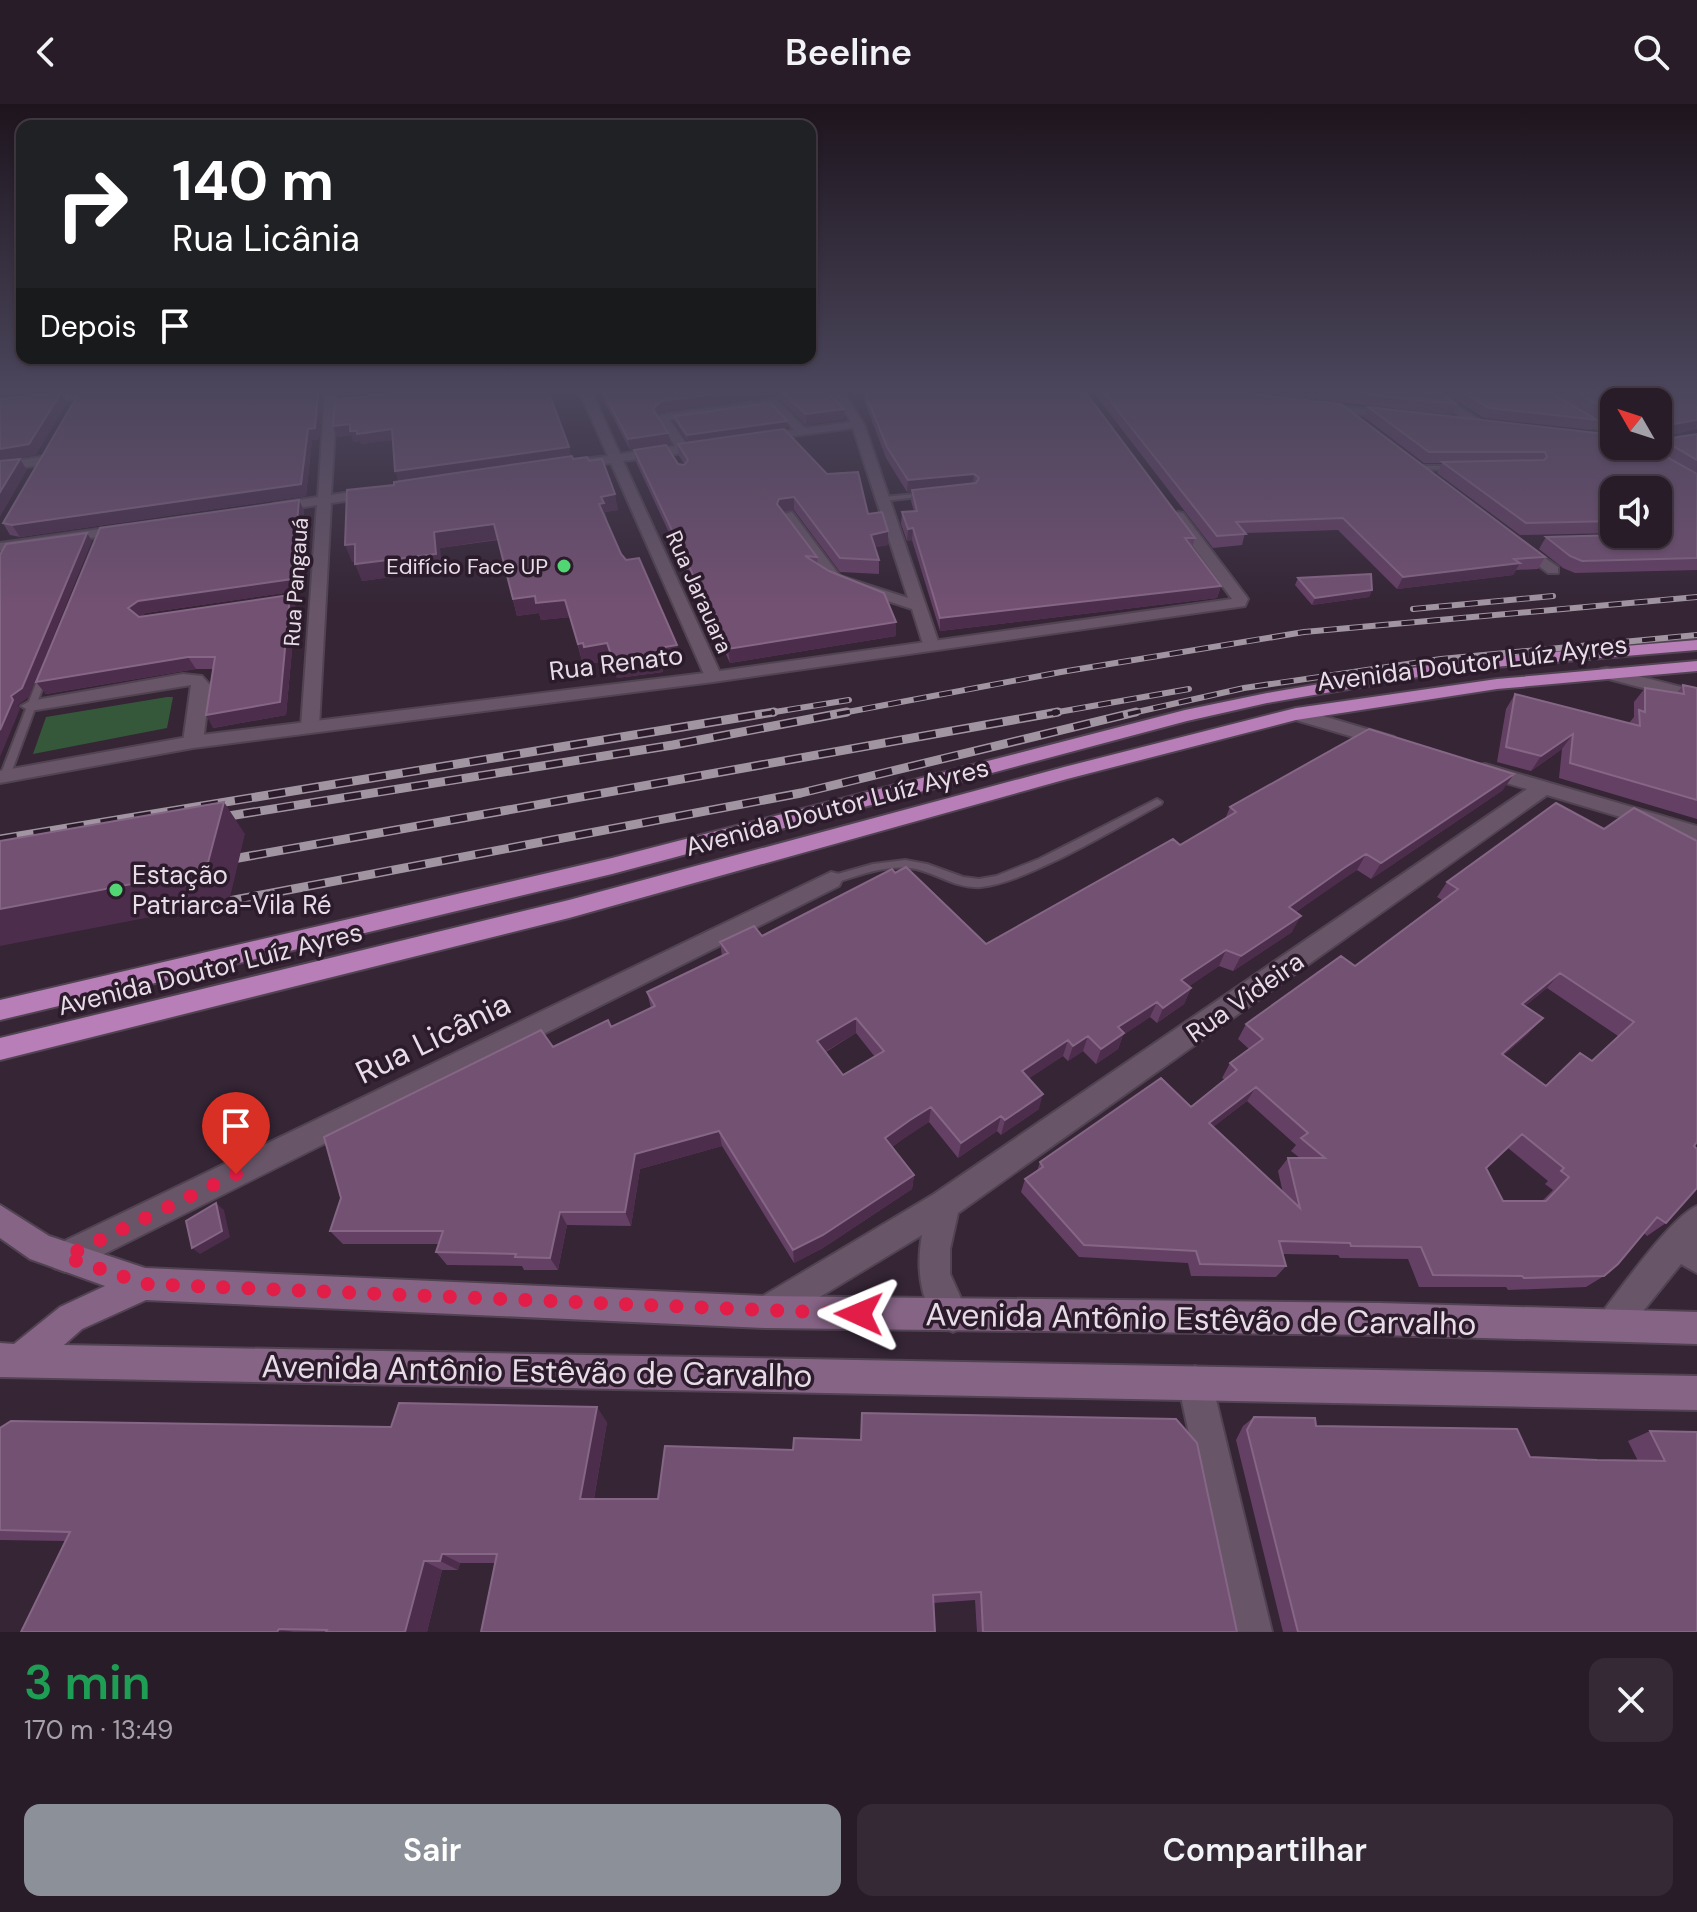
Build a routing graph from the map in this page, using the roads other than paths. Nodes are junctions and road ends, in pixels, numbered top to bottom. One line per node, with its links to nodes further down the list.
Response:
1 (28, 464): 9 (street)
2 (327, 464): 15 (street, Rua Pangauá)
3 (571, 464): 8 (street)
4 (620, 464): 31 (street, Rua Jarauara)
5 (871, 464): 14 (street)
6 (1416, 464): 11 (street)
7 (1420, 464): 10 (lane)
8 (566, 465)
9 (0, 467)
10 (1462, 468)
11 (1445, 487)
12 (385, 492): 15 (street)
13 (943, 493): 14 (lane)
14 (883, 499): 25 (street)
15 (323, 501): 17 (street); 23 (street, Rua Pangauá)
16 (1167, 502): 26 (street, Rua Renato)
17 (253, 511)
18 (787, 515): 25 (street)
19 (147, 526): 21 (street)
20 (1548, 541): 22 (street)
21 (0, 547)
22 (1553, 570)
23 (316, 596): 24 (street); 36 (street, Rua Pangauá)
24 (298, 600)
25 (920, 607): 26 (street)
26 (931, 644): 31 (street, Rua Renato)
27 (1697, 645): 44 (highway, Avenida Doutor Luíz Ayres)
28 (1697, 666): 30 (highway, Avenida Doutor Luíz Ayres)
29 (46, 668): 34 (lane)
30 (1607, 673): 32 (street); 33 (highway, Avenida Doutor Luíz Ayres)
31 (713, 677): 36 (street, Rua Renato)
32 (1697, 697)
33 (1345, 704): 35 (highway, Avenida Doutor Luíz Ayres); 35 (street)
34 (30, 706): 37 (street); 39 (lane)
35 (1296, 714): 45 (highway, Avenida Doutor Luíz Ayres)
36 (310, 727): 37 (street, Rua Renato)
37 (193, 742): 39 (street, Rua Renato)
38 (1472, 766): 40 (street)
39 (2, 776)
40 (1543, 788): 42 (street); 46 (street, Rua Videira)
41 (1157, 802): 43 (lane)
42 (1697, 833)
43 (831, 880): 49 (street, Rua Licânia)
44 (0, 1010)
45 (0, 1049)
46 (945, 1204): 51 (street, Rua Videira); 52 (street)
47 (0, 1220): 49 (main road, Avenida Antônio Estêvão de Carvalho)
48 (1691, 1240): 53 (street)
49 (65, 1257): 50 (main road, Avenida Antônio Estêvão de Carvalho)
50 (145, 1284): 51 (main road, Avenida Antônio Estêvão de Carvalho); 55 (main road)
51 (765, 1312): 52 (main road, Avenida Antônio Estêvão de Carvalho)
52 (953, 1316): 53 (main road, Avenida Antônio Estêvão de Carvalho)
53 (1612, 1325): 54 (main road, Avenida Antônio Estêvão de Carvalho)
54 (1697, 1328)
55 (6, 1367): 56 (main road, Avenida Antônio Estêvão de Carvalho)
56 (1195, 1383): 57 (main road, Avenida Antônio Estêvão de Carvalho); 58 (street)
57 (1697, 1393)
58 (1252, 1632)

